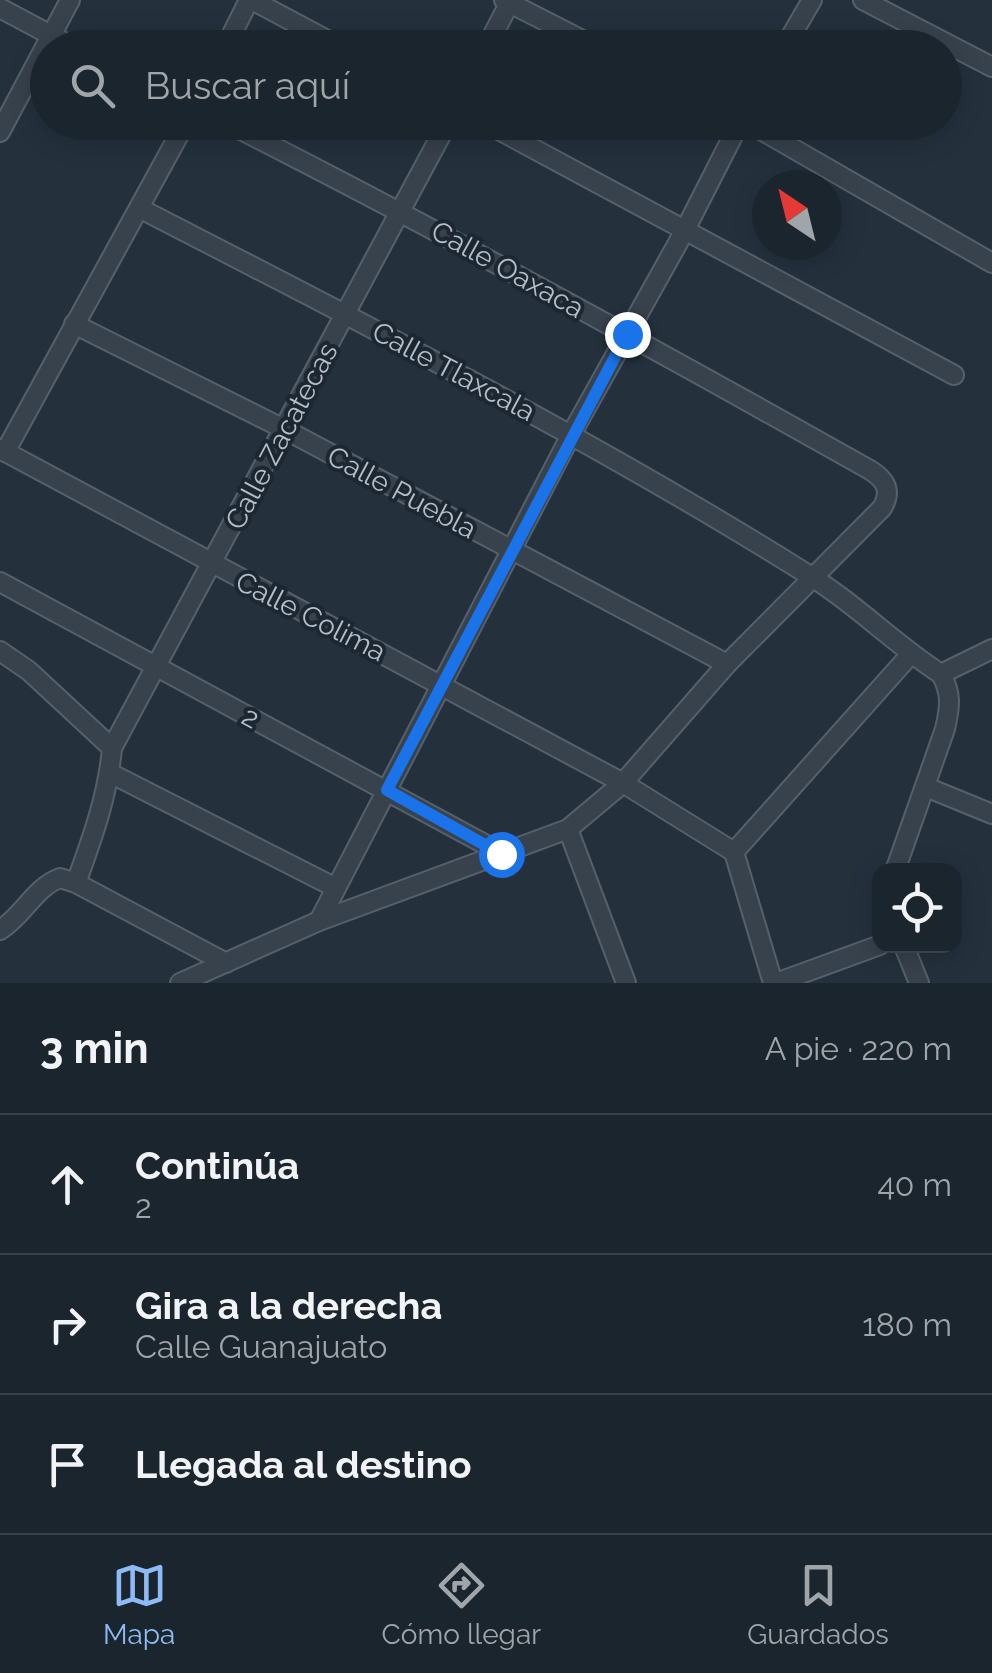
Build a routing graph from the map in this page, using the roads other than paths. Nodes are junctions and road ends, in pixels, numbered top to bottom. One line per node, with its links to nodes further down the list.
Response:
1 (70, 0): 8 (street)
2 (250, 0): 9 (street); 10 (street)
3 (812, 0): 13 (street)
4 (863, 0): 14 (street)
5 (508, 1): 11 (street); 12 (street)
6 (0, 8): 7 (street)
7 (41, 30)
8 (55, 30)
9 (234, 30)
10 (308, 30)
11 (494, 30)
12 (564, 30)
13 (794, 30)
14 (921, 30)
15 (962, 51): 16 (street)
16 (992, 67)
17 (30, 77): 18 (street)
18 (0, 132)
19 (176, 140): 25 (street)
20 (261, 140): 26 (street, Calle Oaxaca)
21 (438, 140): 26 (street, Calle Zacatecas)
22 (517, 140): 27 (street)
23 (734, 140): 27 (street)
24 (776, 140): 28 (street)
25 (140, 209): 29 (street, Calle Tlaxcala); 30 (street)
26 (401, 211): 29 (street, Calle Zacatecas); 31 (street, Calle Oaxaca)
27 (684, 232): 31 (street); 32 (street)
28 (992, 263)
29 (346, 315): 33 (street, Calle Zacatecas); 34 (street, Calle Tlaxcala)
30 (74, 324): 33 (street, Calle Puebla); 35 (street)
31 (627, 334): 34 (street); 38 (street, Calle Oaxaca)
32 (954, 375)
33 (284, 429): 36 (street, Calle Puebla); 37 (street, Calle Zacatecas)
34 (572, 433): 36 (street); 38 (street, Calle Tlaxcala)
35 (3, 450): 37 (street, Calle Colima)
36 (512, 551): 43 (street, Calle Puebla); 46 (street)
37 (212, 564): 44 (street, Calle Zacatecas); 46 (street, Calle Colima)
38 (812, 576): 42 (street, Calle Tlaxcala); 43 (street)
39 (0, 582): 44 (street, 2)
40 (992, 649): 45 (street)
41 (0, 651): 47 (street)
42 (910, 655): 45 (street, Calle Tlaxcala); 54 (street)
43 (727, 664): 49 (street)
44 (155, 666): 47 (street, Calle Zacatecas); 51 (street, 2)
45 (941, 674): 50 (street)
46 (441, 684): 49 (street, Calle Colima); 51 (street)
47 (112, 748): 48 (street)
48 (110, 773): 57 (street); 58 (street)
49 (623, 782): 53 (street); 54 (street, Calle Colima)
50 (926, 787): 52 (street); 56 (street)
51 (387, 790): 55 (street, 2); 58 (street)
52 (992, 814)
53 (568, 829): 55 (street); 65 (street)
54 (734, 852): 66 (street)
55 (501, 854): 59 (street)
56 (898, 863)
57 (76, 883): 60 (street); 63 (street)
58 (336, 888): 59 (street)
59 (318, 921): 63 (street)
60 (0, 930)
61 (872, 949): 66 (street)
62 (907, 953): 67 (street)
63 (226, 964): 64 (street)
64 (180, 983)
65 (626, 983)
66 (774, 983)
67 (919, 983)

